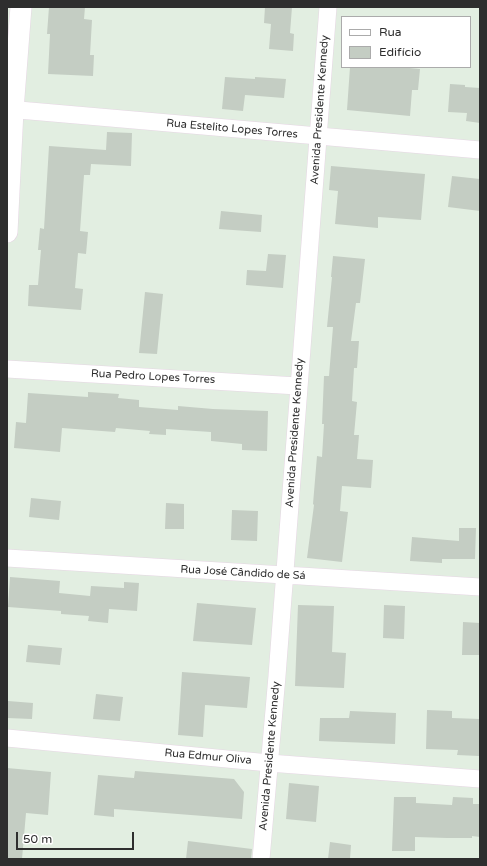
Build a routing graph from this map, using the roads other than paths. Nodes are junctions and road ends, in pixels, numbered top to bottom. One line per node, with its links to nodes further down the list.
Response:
1 (21, 7): 3 (street)
2 (328, 7): 4 (street, Avenida Presidente Kennedy)
3 (10, 109): 4 (street, Rua Estelito Lopes Torres); 6 (street)
4 (318, 136): 5 (street, Rua Estelito Lopes Torres); 8 (street, Avenida Presidente Kennedy)
5 (480, 150)
6 (7, 232)
7 (7, 369): 8 (street, Rua Pedro Lopes Torres)
8 (298, 386): 10 (street, Avenida Presidente Kennedy)
9 (7, 558): 10 (street, Rua José Cândido de Sá)
10 (284, 575): 11 (street, Rua José Cândido de Sá); 13 (street, Avenida Presidente Kennedy)
11 (480, 587)
12 (7, 738): 13 (street, Rua Edmur Oliva)
13 (269, 763): 14 (street, Rua Edmur Oliva); 15 (street, Avenida Presidente Kennedy)
14 (480, 779)
15 (261, 859)

